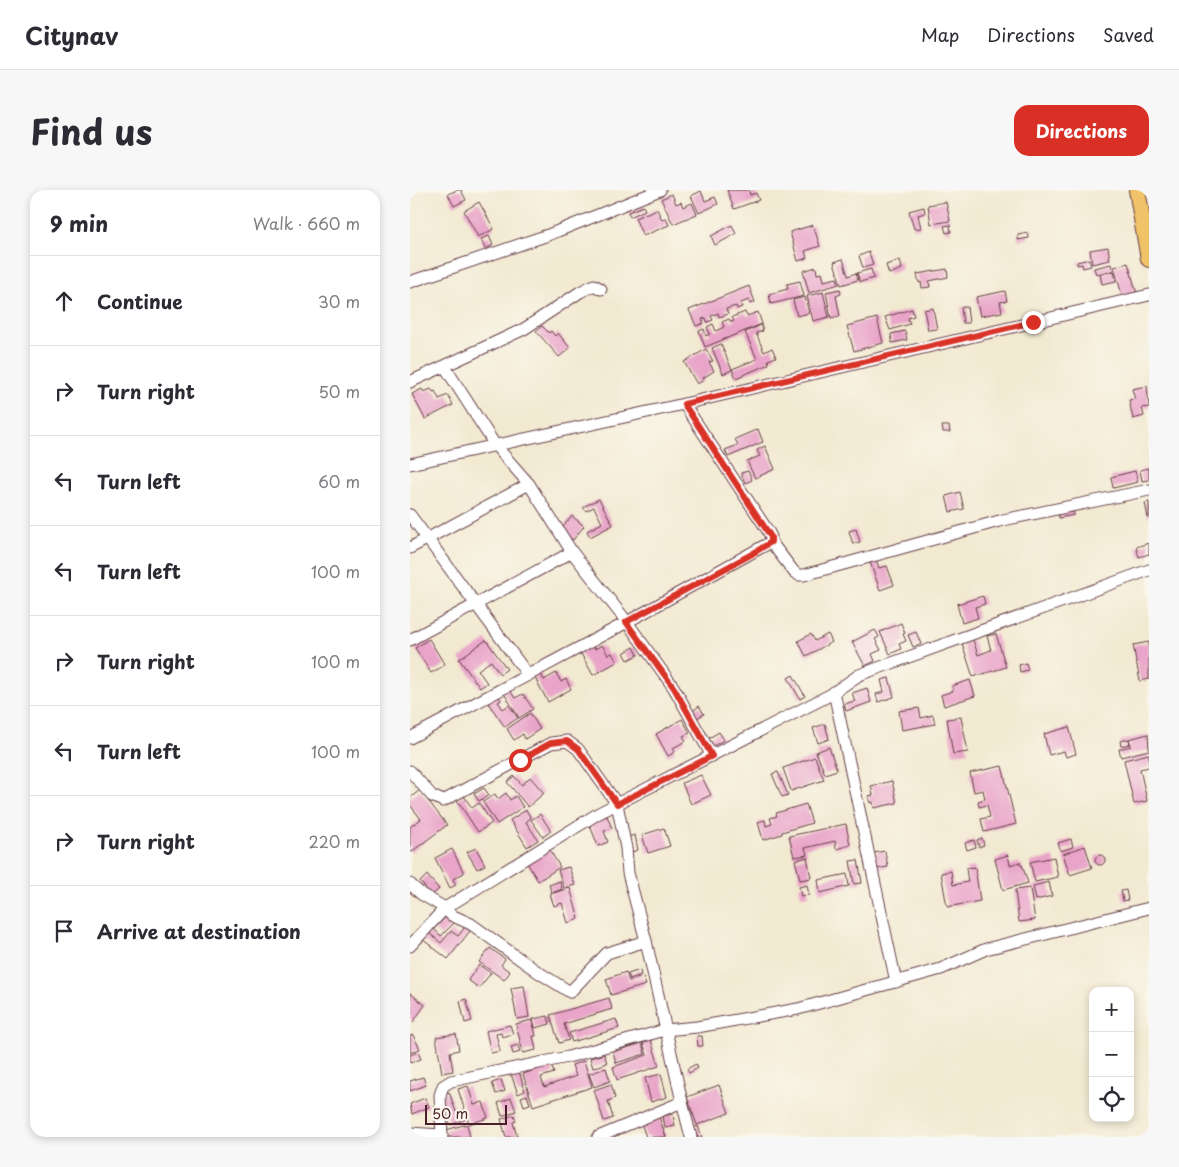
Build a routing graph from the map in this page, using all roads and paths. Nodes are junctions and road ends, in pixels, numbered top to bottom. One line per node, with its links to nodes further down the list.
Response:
1 (660, 190): 5 (street)
2 (1138, 190): 3 (main road)
3 (1147, 240): 4 (main road)
4 (1149, 259)
5 (410, 282)
6 (601, 290): 8 (street)
7 (1149, 295): 10 (street)
8 (445, 367): 9 (street); 11 (street)
9 (410, 382)
10 (684, 404): 11 (street); 17 (street)
11 (495, 445): 12 (street); 13 (street)
12 (410, 464)
13 (529, 484): 16 (street); 19 (street)
14 (1149, 490): 17 (street)
15 (410, 516): 16 (street)
16 (427, 538): 18 (street); 21 (street)
17 (771, 542): 22 (street)
18 (410, 548)
19 (572, 552): 21 (street); 22 (street)
20 (1149, 570): 25 (street)
21 (476, 604): 23 (street); 24 (street)
22 (626, 622): 24 (street); 27 (street)
23 (410, 640)
24 (528, 675): 26 (street)
25 (834, 692): 27 (street); 35 (street)
26 (410, 738)
27 (712, 756): 29 (street)
28 (410, 771): 29 (street)
29 (617, 804): 31 (street); 33 (street)
30 (410, 884): 31 (street)
31 (445, 908): 33 (street); 34 (street)
32 (1149, 908): 35 (street)
33 (646, 941): 36 (street)
34 (410, 946)
35 (896, 982): 36 (street)
36 (665, 1030): 37 (street); 39 (street)
37 (682, 1102): 40 (street); 41 (street)
38 (410, 1133): 39 (street)
39 (442, 1136)
40 (598, 1137)
41 (691, 1137)

